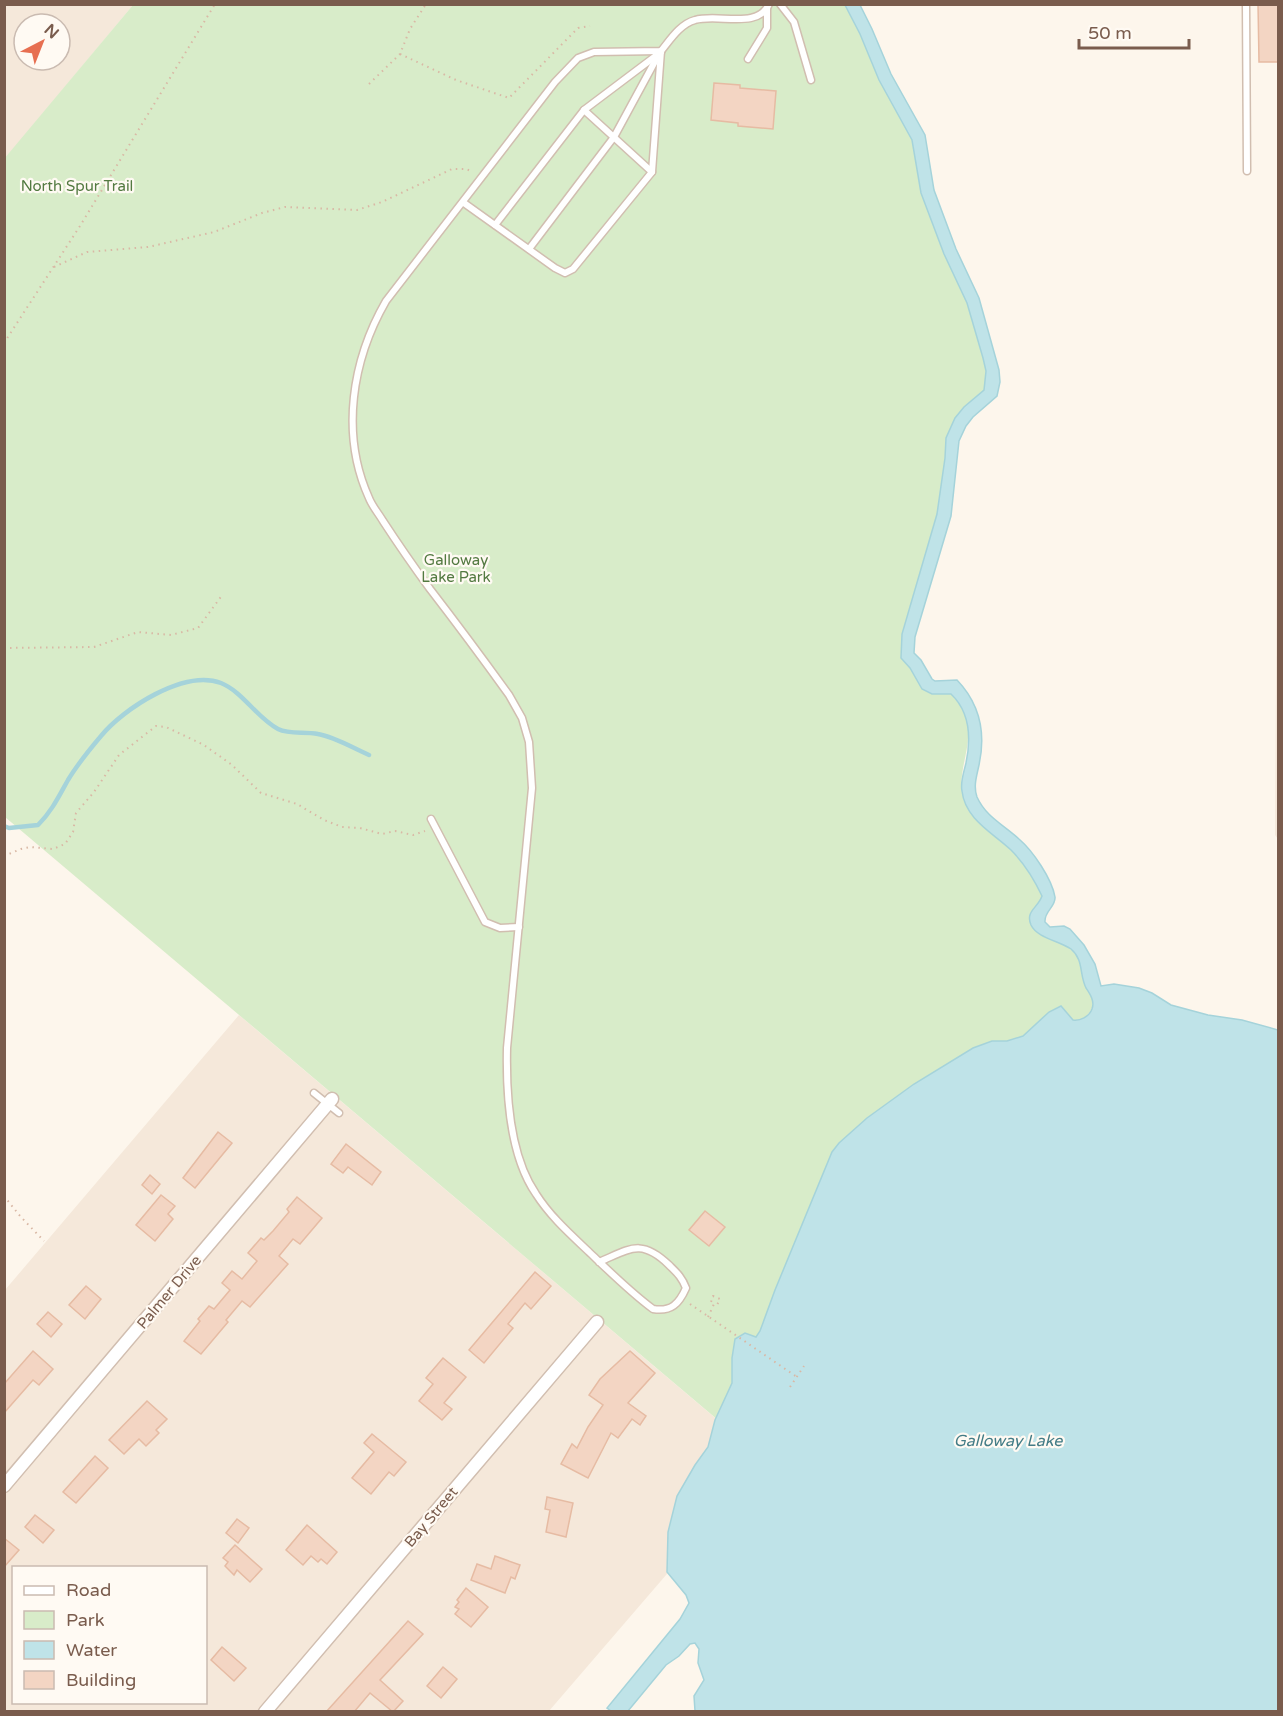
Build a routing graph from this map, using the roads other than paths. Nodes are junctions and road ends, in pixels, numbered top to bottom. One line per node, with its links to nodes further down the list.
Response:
1 (780, 4): 6 (lane)
2 (1246, 4): 9 (lane)
3 (768, 7): 4 (lane); 5 (lane)
4 (661, 51): 7 (lane); 8 (lane); 10 (lane); 11 (lane)
5 (748, 59)
6 (811, 80)
7 (584, 110): 8 (lane); 12 (lane)
8 (614, 137): 10 (lane); 13 (lane)
9 (1247, 171)
10 (652, 172): 13 (lane)
11 (464, 202): 12 (lane); 15 (lane)
12 (495, 225): 13 (lane)
13 (529, 249)
14 (432, 819): 15 (lane)
15 (519, 927): 19 (lane)
16 (314, 1093): 17 (lane)
17 (330, 1101): 18 (lane); 21 (street, Palmer Drive)
18 (339, 1113)
19 (598, 1262): 19 (lane)
20 (597, 1322): 22 (street, Bay Street)
21 (4, 1486)
22 (265, 1712)

